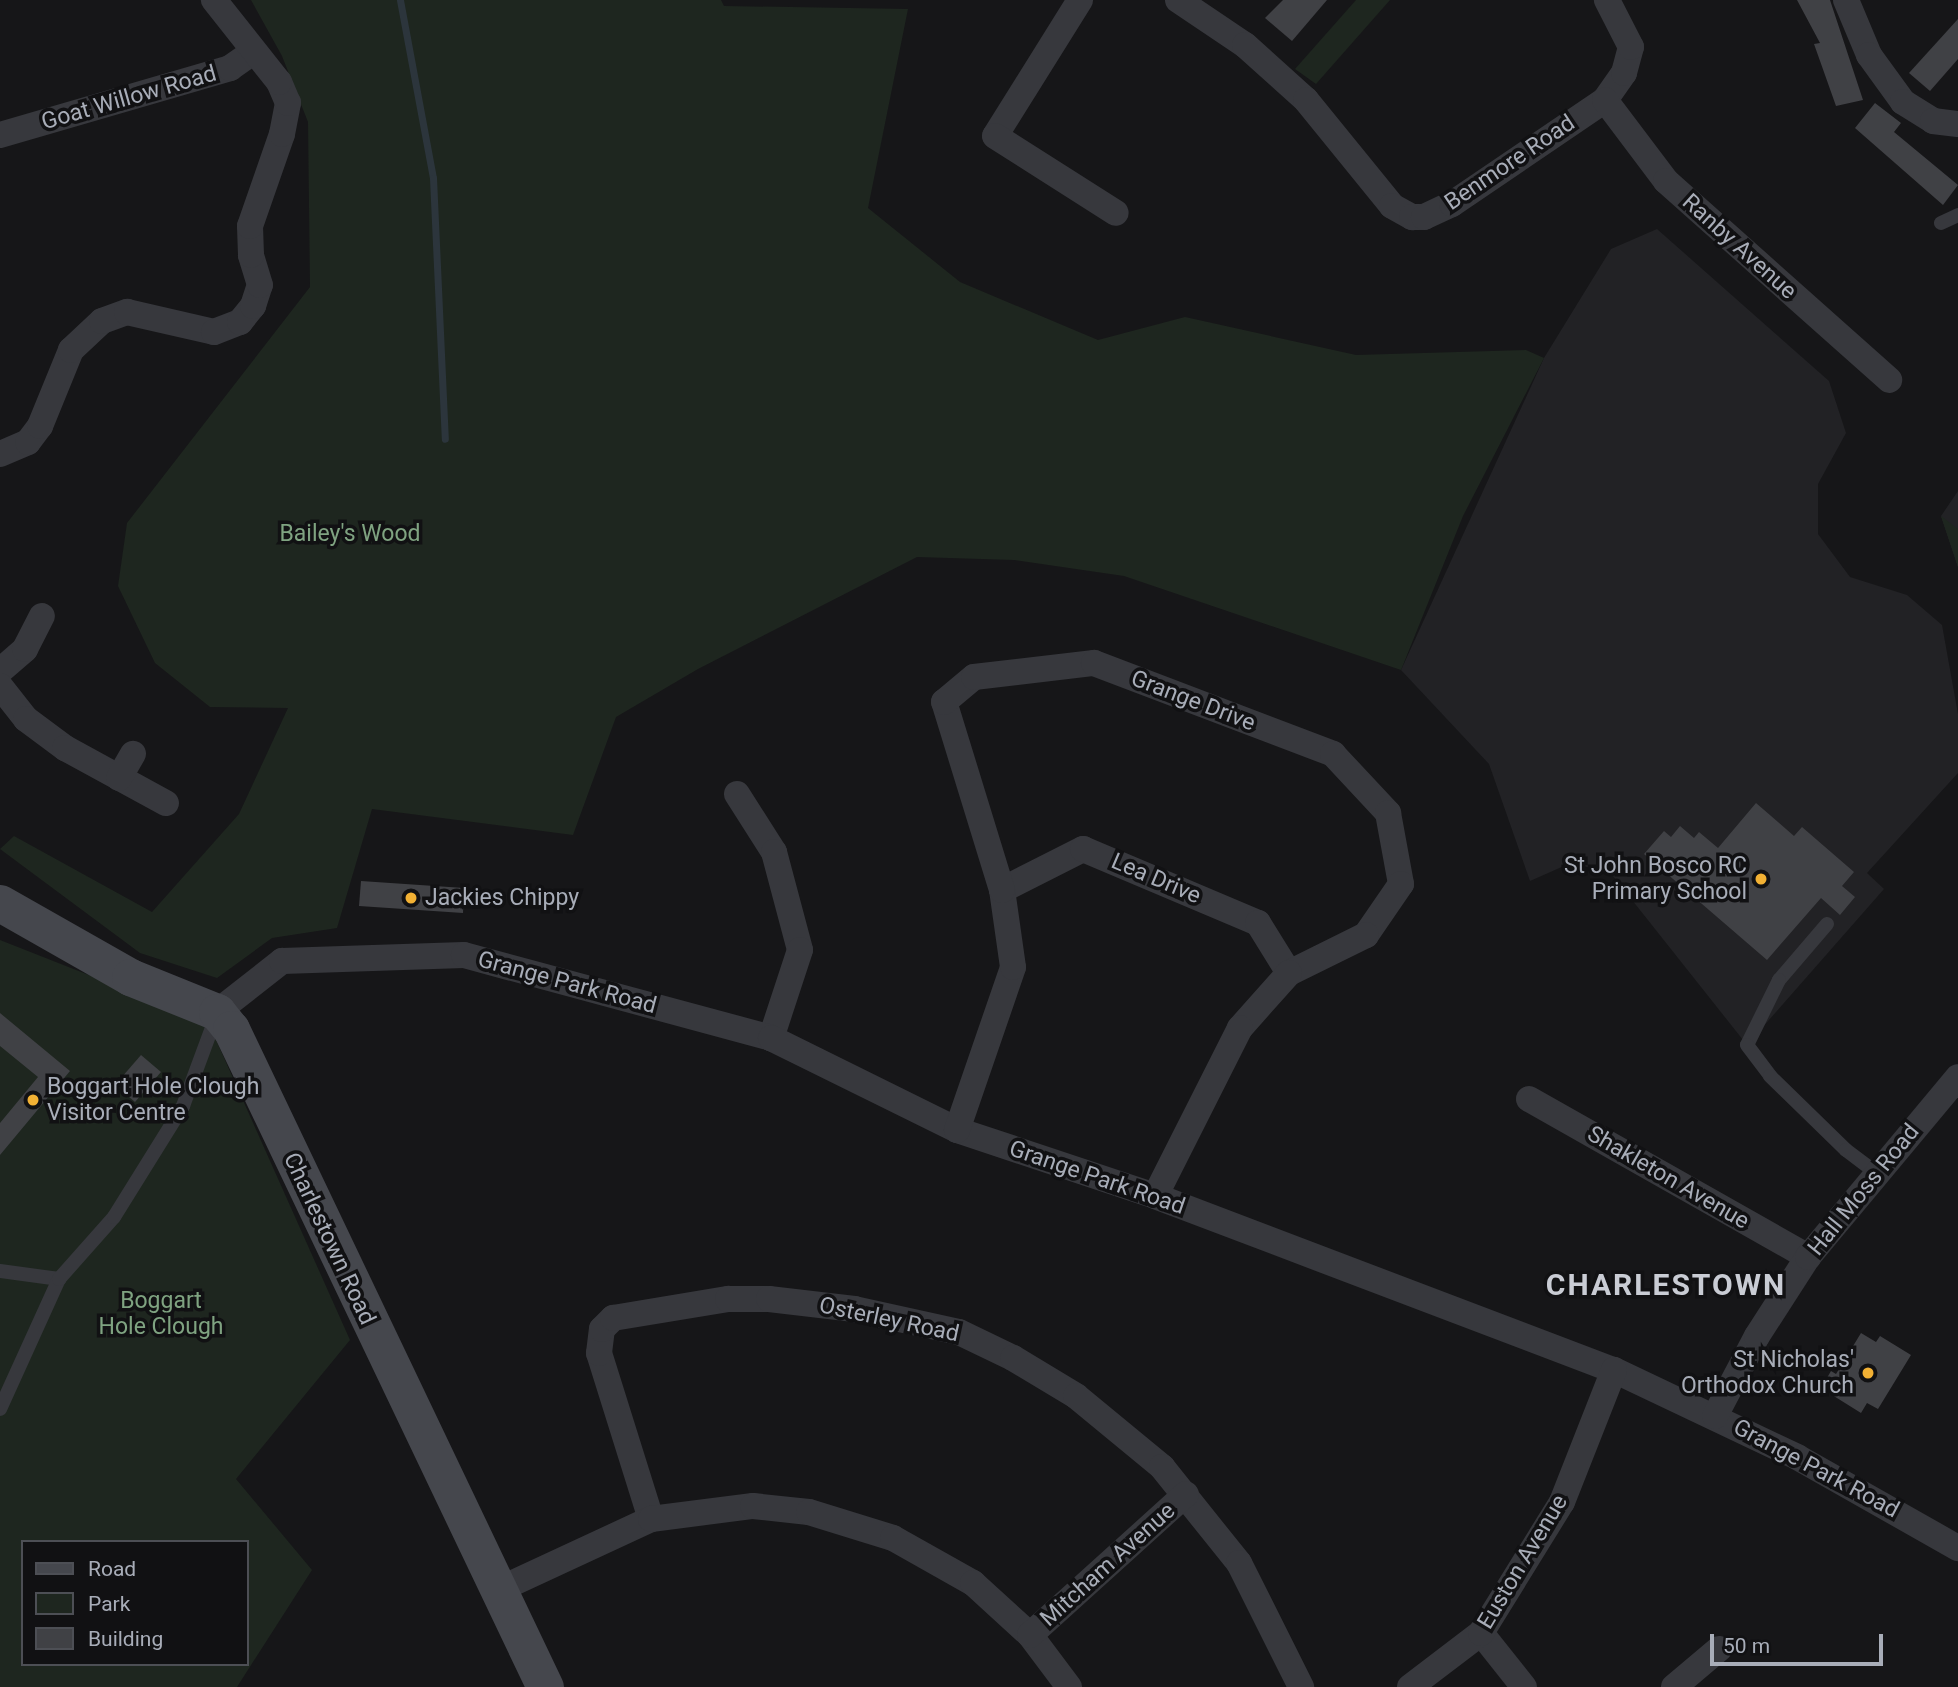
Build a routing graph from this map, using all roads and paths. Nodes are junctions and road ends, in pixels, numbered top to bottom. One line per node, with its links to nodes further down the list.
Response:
1 (214, 0): 6 (street)
2 (1080, 0): 10 (street)
3 (1178, 0): 7 (street, Benmore Road)
4 (1607, 0): 7 (street, Benmore Road)
5 (1846, 0): 8 (street)
6 (254, 51): 9 (street, Goat Willow Road); 14 (street)
7 (1605, 100): 13 (street, Ranby Avenue)
8 (1958, 124)
9 (0, 135)
10 (1115, 213)
11 (1958, 215): 12 (lane)
12 (1941, 223)
13 (1889, 380)
14 (0, 454)
15 (42, 616): 16 (street)
16 (0, 671)
17 (0, 686): 19 (street)
18 (133, 754): 19 (street)
19 (119, 778): 21 (street)
20 (737, 794): 27 (street)
21 (166, 803)
22 (1002, 890): 25 (street, Lea Drive); 25 (street, Grange Drive); 30 (street, Grange Drive)
23 (0, 903): 26 (street)
24 (1826, 924): 31 (lane)
25 (1289, 973): 32 (street, Grange Drive)
26 (217, 1012): 27 (street, Grange Park Road); 35 (lane); 42 (street, Charlestown Road)
27 (771, 1038): 30 (street, Grange Park Road)
28 (1958, 1077): 31 (street, Hall Moss Road)
29 (1529, 1099): 33 (street, Shakleton Avenue)
30 (957, 1130): 32 (street, Grange Park Road)
31 (1876, 1173): 33 (street, Hall Moss Road)
32 (1154, 1196): 36 (street, Grange Park Road)
33 (1808, 1257): 38 (street, Hall Moss Road)
34 (0, 1271): 35 (lane)
35 (59, 1279): 37 (lane)
36 (1614, 1370): 38 (street, Grange Park Road); 43 (street, Euston Avenue)
37 (0, 1409)
38 (1715, 1416): 41 (street, Grange Park Road)
39 (1186, 1494): 40 (street, Osterley Road); 44 (street, Mitcham Avenue); 48 (street, Osterley Road)
40 (652, 1519): 42 (street); 44 (street)
41 (1958, 1548)
42 (498, 1590): 46 (street, Charlestown Road)
43 (1481, 1633): 49 (street, Euston Avenue); 50 (street)
44 (1030, 1635): 47 (street)
45 (1719, 1649): 51 (street)
46 (545, 1687)
47 (1069, 1687)
48 (1301, 1687)
49 (1410, 1687)
50 (1524, 1687)
51 (1674, 1687)

